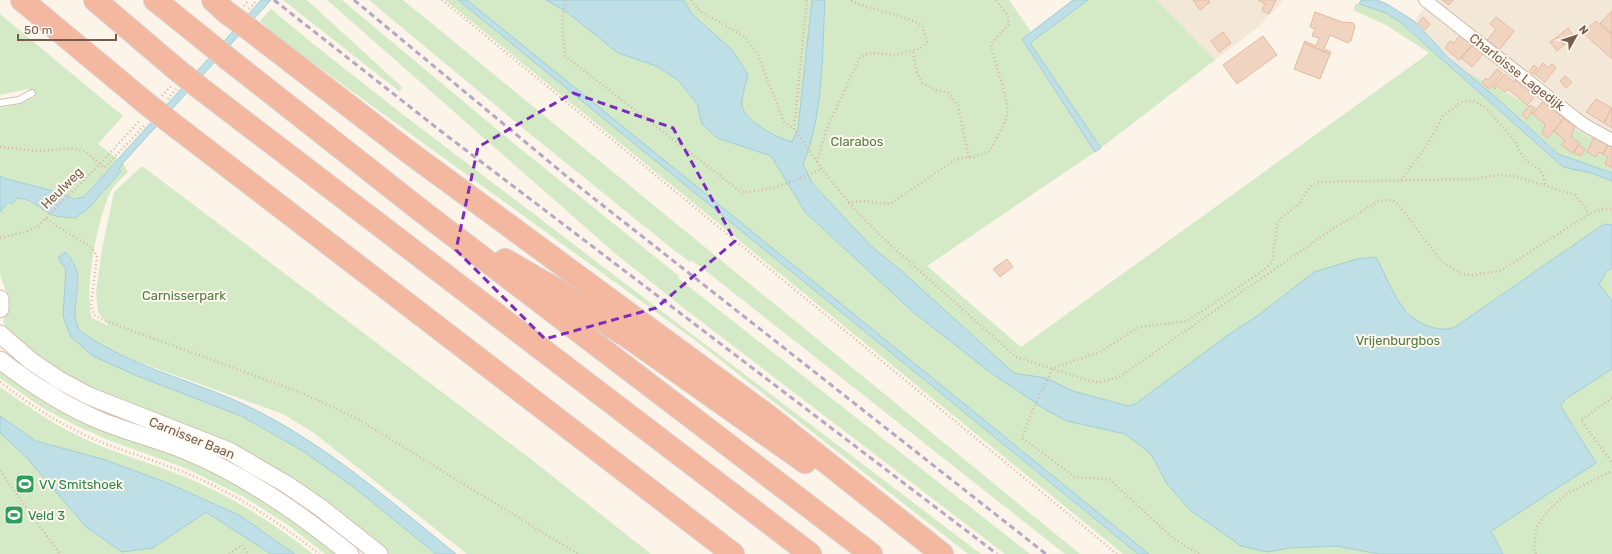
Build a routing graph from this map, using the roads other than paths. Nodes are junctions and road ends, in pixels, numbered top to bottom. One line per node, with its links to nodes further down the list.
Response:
1 (22, 0): 17 (highway, bridge)
2 (95, 0): 18 (highway, bridge)
3 (155, 0): 9 (highway, bridge)
4 (1425, 0): 8 (street, Charloisse Lagedijk)
5 (220, 6): 14 (highway, bridge)
6 (32, 93): 7 (lane)
7 (0, 103)
8 (1612, 140)
9 (424, 213): 14 (highway); 19 (highway)
10 (0, 299): 11 (main road)
11 (0, 309)
12 (0, 334): 16 (main road, Carnisser Baan)
13 (0, 360): 15 (main road, Carnisser Baan)
14 (934, 548)
15 (350, 554)
16 (379, 554)
17 (733, 554)
18 (810, 554)
19 (871, 554)

